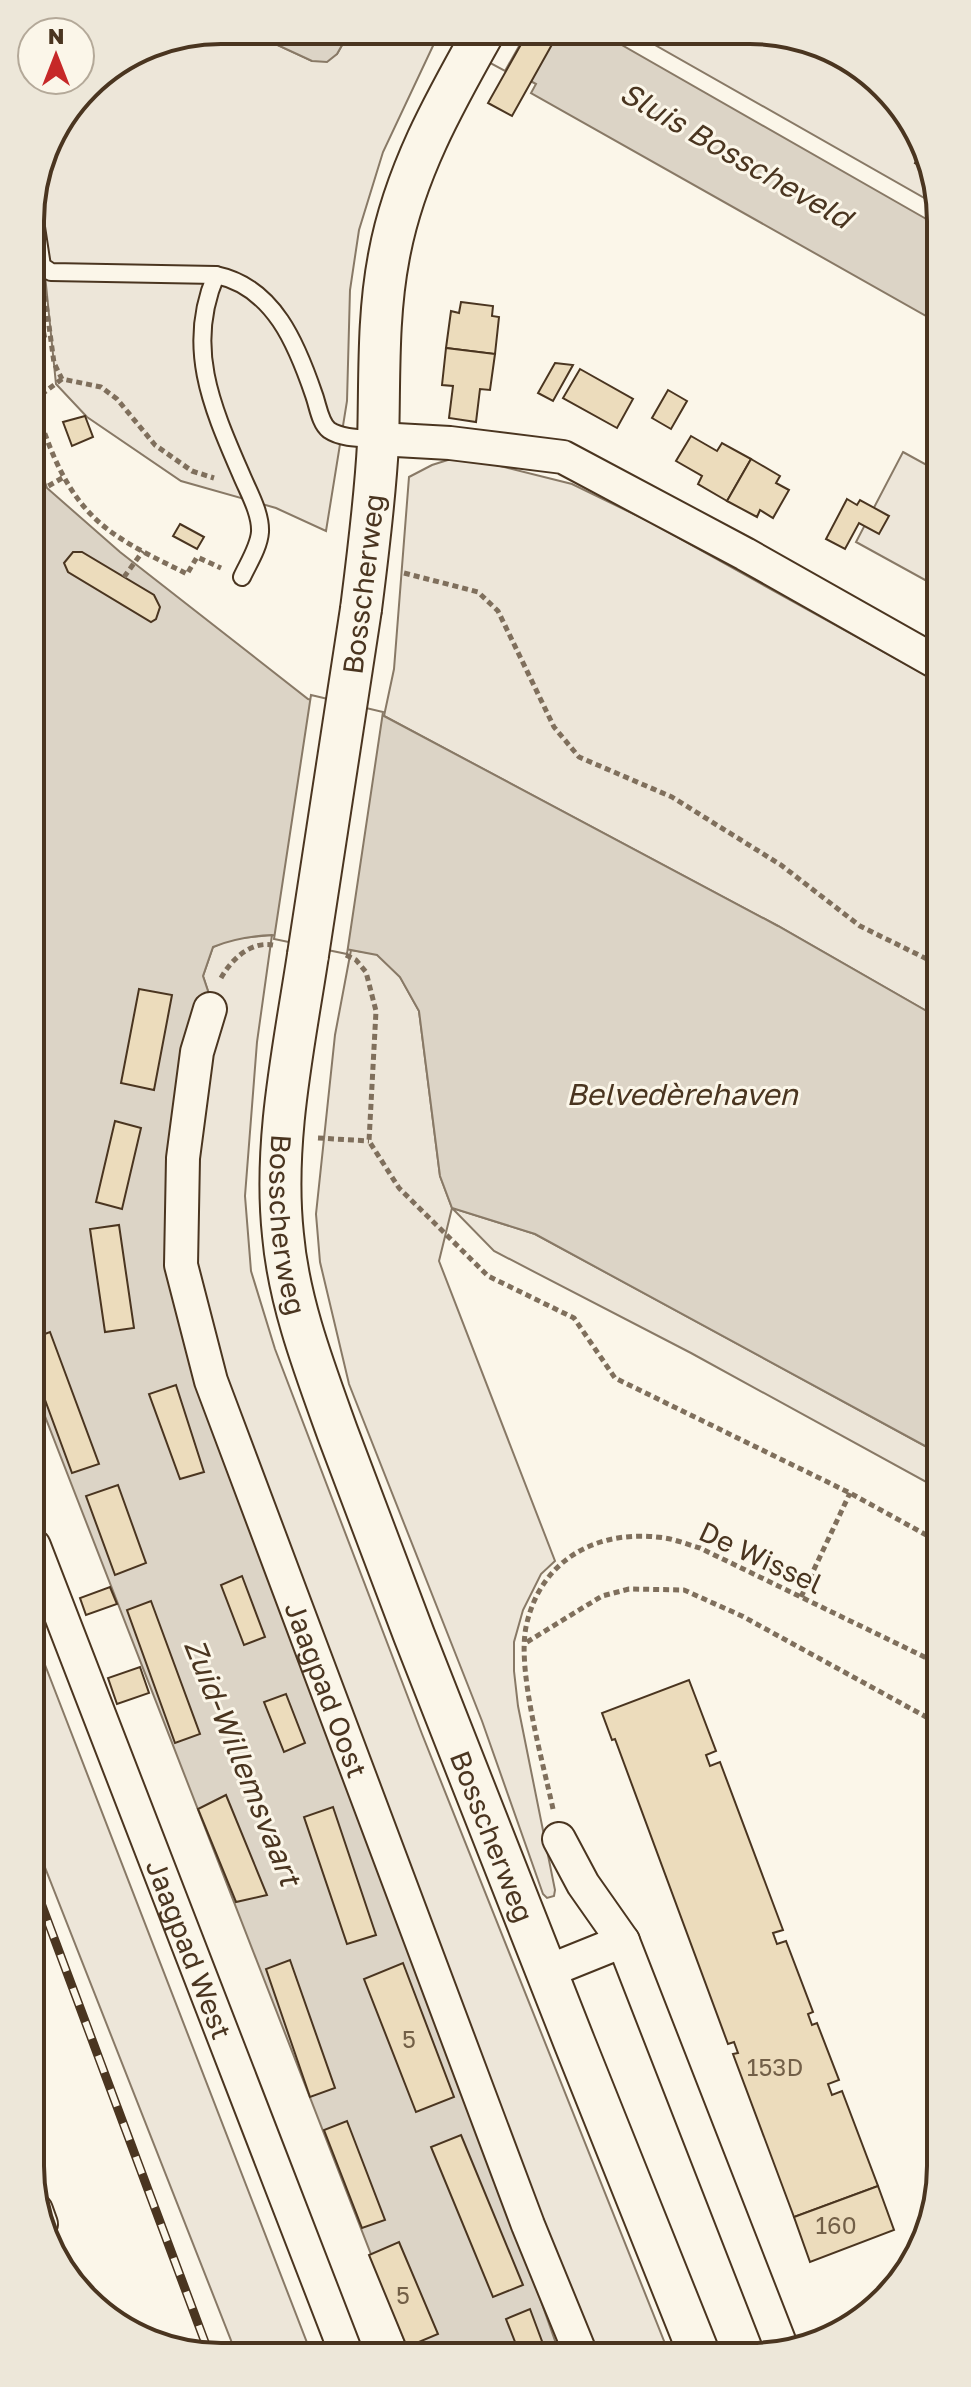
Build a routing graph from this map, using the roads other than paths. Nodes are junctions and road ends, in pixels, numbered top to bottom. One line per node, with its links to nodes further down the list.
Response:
1 (477, 44): 4 (street, Bosscherweg)
2 (44, 267): 3 (lane)
3 (216, 275): 4 (lane); 5 (lane)
4 (378, 439): 6 (street); 11 (street, Bosscherweg, bridge)
5 (242, 577)
6 (927, 657)
7 (210, 1009): 14 (street, Jaagpad Oost)
8 (44, 1572): 13 (street, Jaagpad West)
9 (559, 1839): 10 (street)
10 (623, 1941): 11 (street); 12 (street)
11 (546, 1972): 15 (street, Bosscherweg)
12 (779, 2340)
13 (342, 2343)
14 (576, 2343)
15 (695, 2343)

